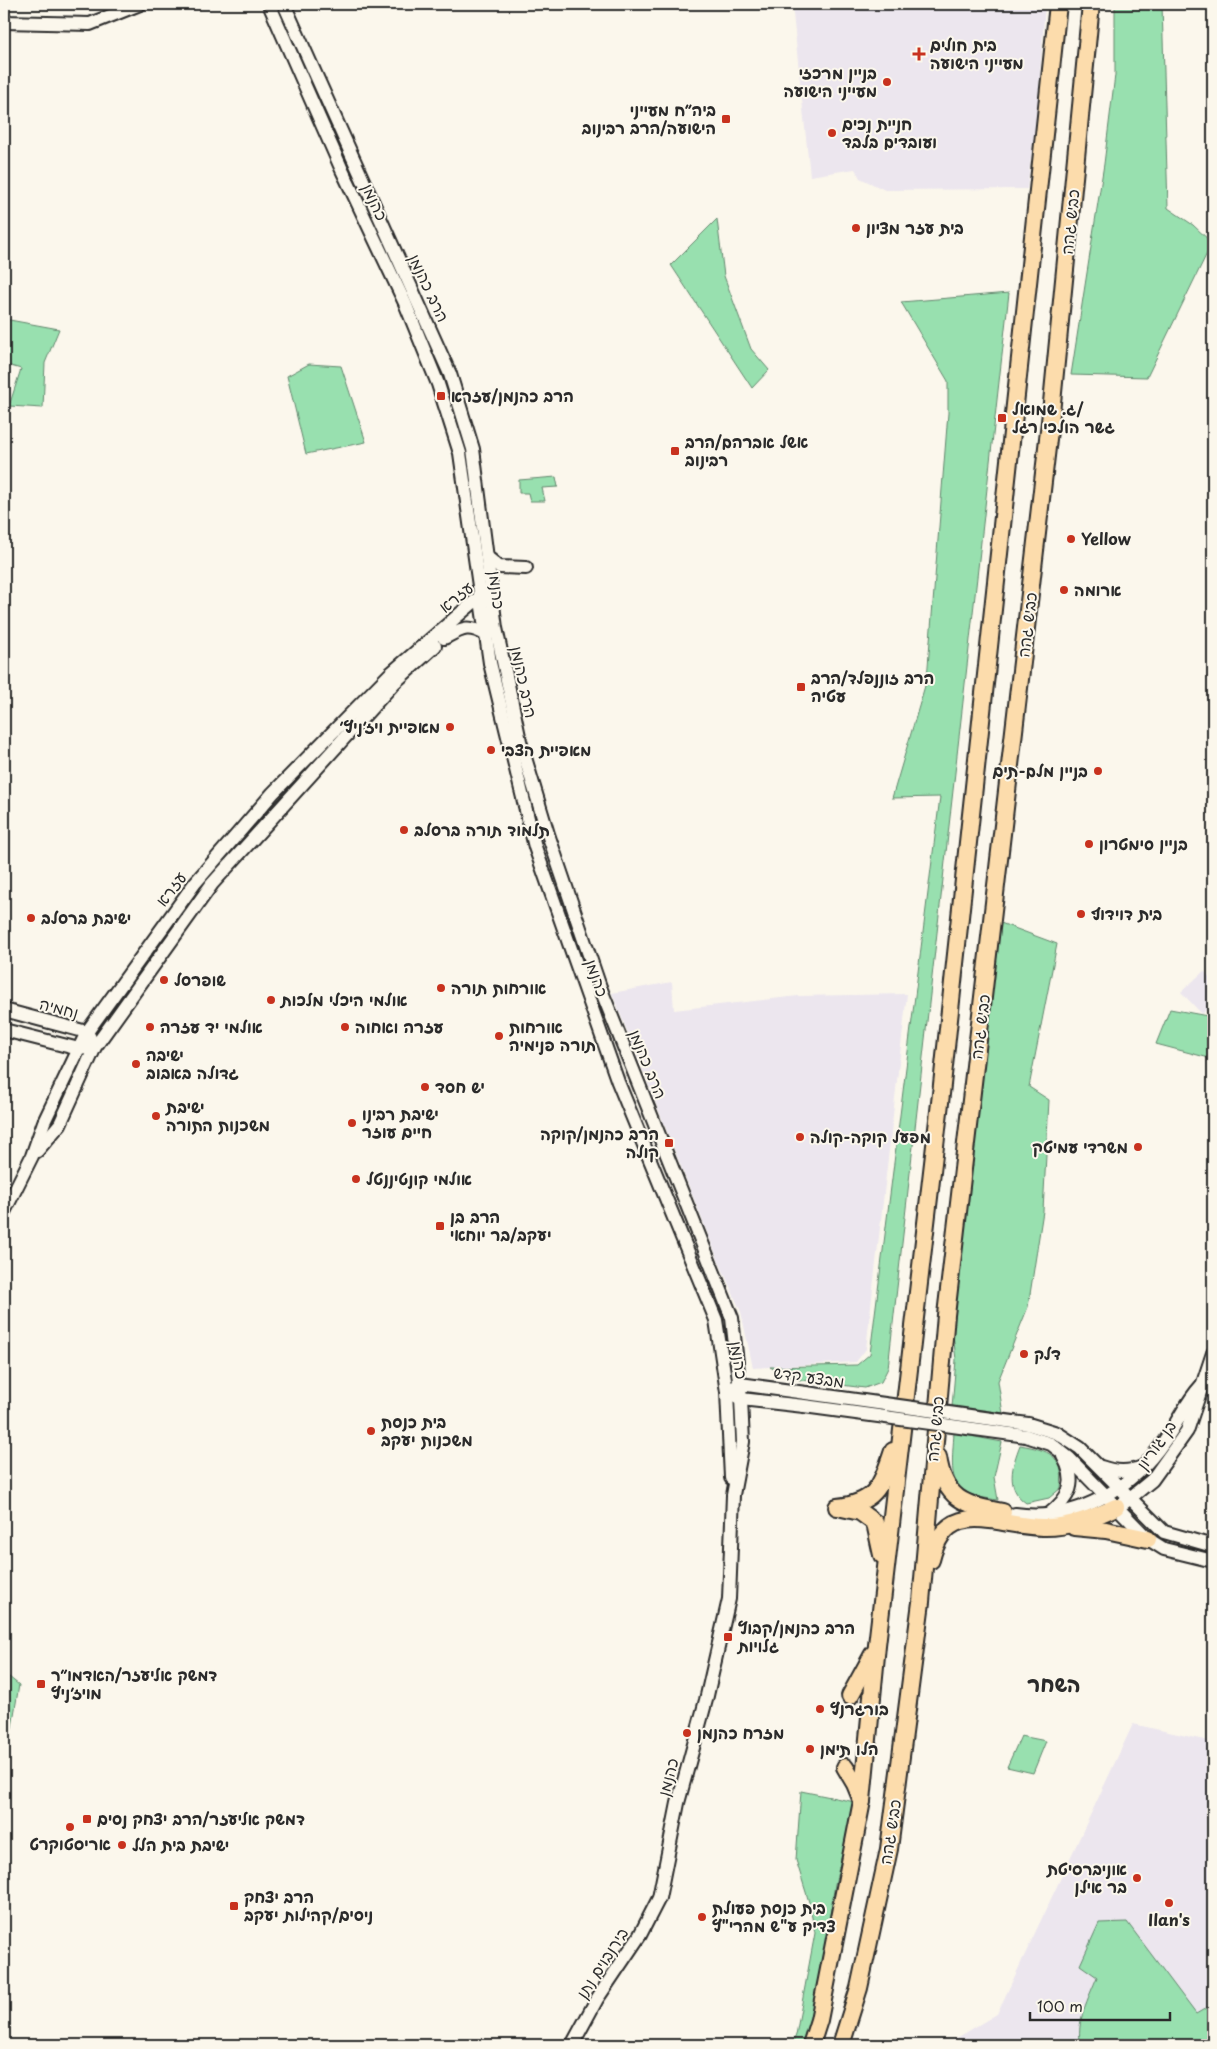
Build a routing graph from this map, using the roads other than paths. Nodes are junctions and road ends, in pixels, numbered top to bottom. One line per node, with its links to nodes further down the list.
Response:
1 (140, 4): 6 (street)
2 (269, 4): 9 (street, כהנמן)
3 (284, 4): 7 (street, הרב כהנמן)
4 (1058, 4): 26 (highway, כביש גהה)
5 (1091, 4): 28 (highway, כביש גהה)
6 (4, 22)
7 (487, 557): 8 (street); 9 (street, הרב כהנמן)
8 (526, 568)
9 (486, 595): 10 (street, כהנמן); 11 (street, עזרא); 14 (street, עזרא); 22 (street, הרב כהנמן)
10 (485, 634): 11 (street); 24 (street, כהנמן)
11 (444, 638): 16 (street, עזרא)
12 (4, 1010): 14 (street, נחמיה)
13 (4, 1030): 15 (street)
14 (87, 1032): 16 (street, נחמיה); 17 (street, עזרא)
15 (56, 1043): 17 (street); 18 (street)
16 (95, 1047): 17 (street); 19 (street, עזרא)
17 (79, 1049): 18 (street, עזרא)
18 (69, 1069): 19 (street, עזרא)
19 (32, 1156): 20 (street, עזרא)
20 (4, 1212)
21 (1213, 1353): 23 (street, בן גוריון)
22 (740, 1384): 24 (street); 25 (street, הרב כהנמן); 27 (street, מבצע קדש, bridge)
23 (1201, 1386): 30 (street, בן גוריון); 33 (street, בן גוריון)
24 (727, 1392): 25 (street, מבצע קדש); 34 (street)
25 (741, 1399): 27 (street, מבצע קדש, bridge); 34 (street, כהנמן)
26 (904, 1422): 43 (highway, כביש גהה); 43 (highway)
27 (1027, 1430): 29 (street, מבצע קדש); 31 (street, מבצע קדש)
28 (934, 1438): 37 (highway); 44 (highway, כביש גהה)
29 (1059, 1450): 36 (street, מבצע קדש); 39 (street)
30 (1148, 1463): 31 (street); 32 (street, בן גוריון)
31 (1098, 1466): 32 (street, מבצע קדש)
32 (1119, 1487): 35 (street, מבצע קדש); 36 (street, בן גוריון)
33 (1142, 1489): 35 (street, בן גוריון); 38 (street)
34 (733, 1495): 49 (street, כהנמן)
35 (1131, 1498): 36 (street, בן גוריון); 38 (street, מבצע קדש)
36 (1111, 1502): 39 (highway); 40 (street, מבצע קדש)
37 (1015, 1514): 39 (street)
38 (1146, 1516): 41 (street, מבצע קדש)
39 (1049, 1521): 40 (highway); 44 (highway)
40 (1148, 1539): 42 (street, מבצע קדש)
41 (1213, 1546)
42 (1213, 1561)
43 (883, 1594): 45 (highway, כביש גהה)
44 (921, 1602): 52 (highway, כביש גהה)
45 (877, 1645): 46 (highway); 48 (highway, כביש גהה)
46 (850, 1696)
47 (845, 1767): 48 (highway)
48 (862, 1801): 51 (highway, כביש גהה)
49 (659, 1898): 50 (street, בירנבוים נתן)
50 (572, 2045)
51 (811, 2045)
52 (841, 2045)

